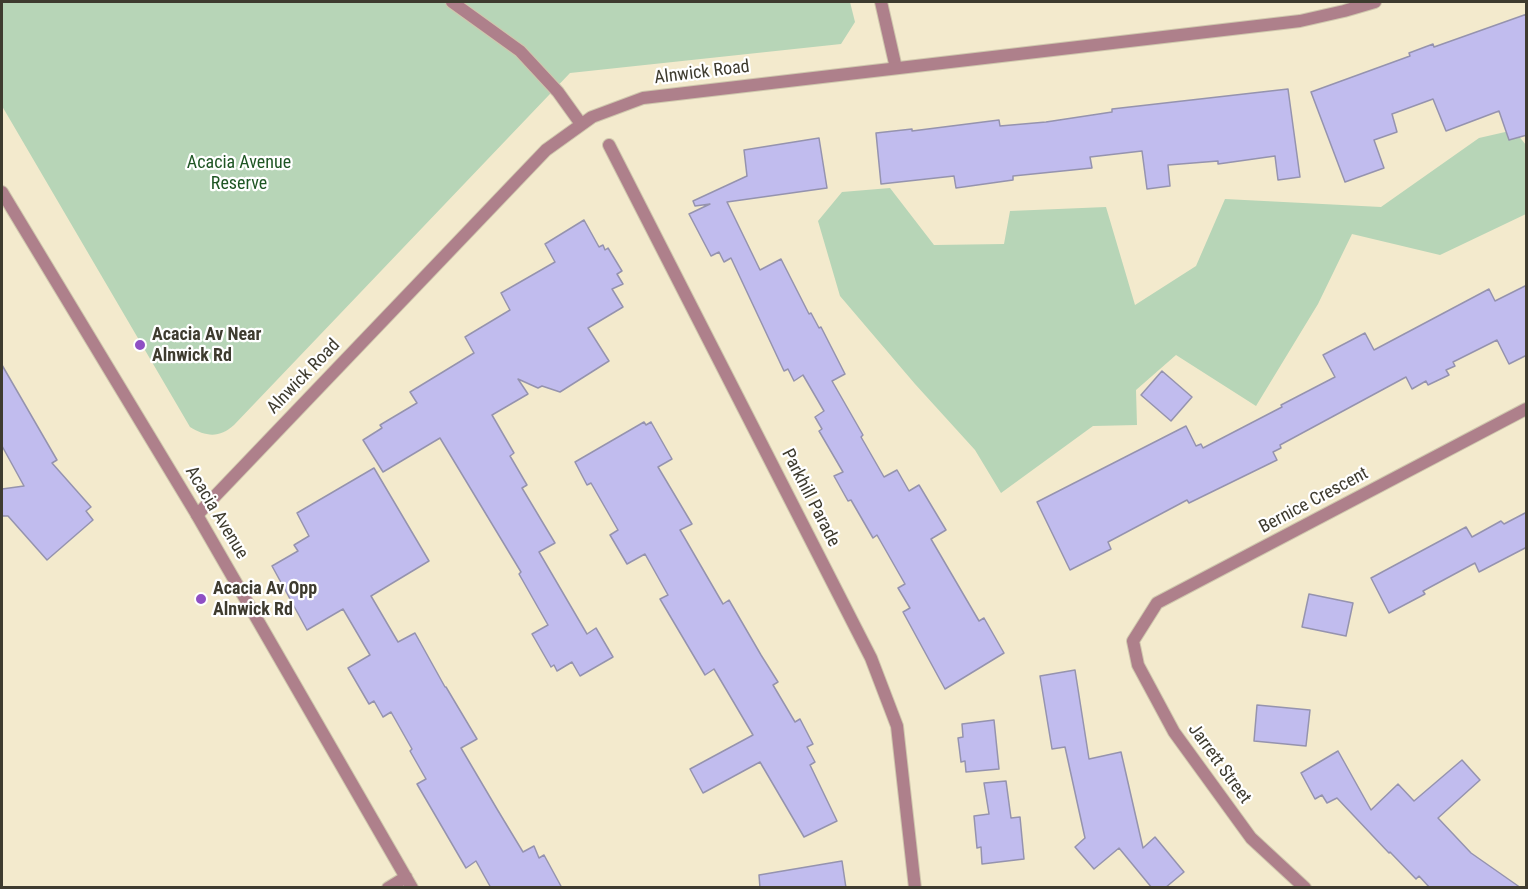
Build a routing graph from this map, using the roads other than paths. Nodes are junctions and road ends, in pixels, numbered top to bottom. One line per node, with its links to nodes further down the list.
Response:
1 (452, 2): 5 (street)
2 (881, 2): 4 (street)
3 (1375, 2): 4 (street, Alnwick Road)
4 (896, 68): 5 (street, Alnwick Road)
5 (581, 124): 9 (street, Alnwick Road)
6 (609, 145): 13 (street, Parkhill Parade)
7 (2, 192): 9 (street, Acacia Avenue)
8 (1527, 409): 10 (street, Bernice Crescent)
9 (197, 515): 11 (street, Acacia Avenue)
10 (1133, 641): 14 (street, Jarrett Street)
11 (410, 882): 12 (street)
12 (388, 888)
13 (915, 888)
14 (1305, 888)

